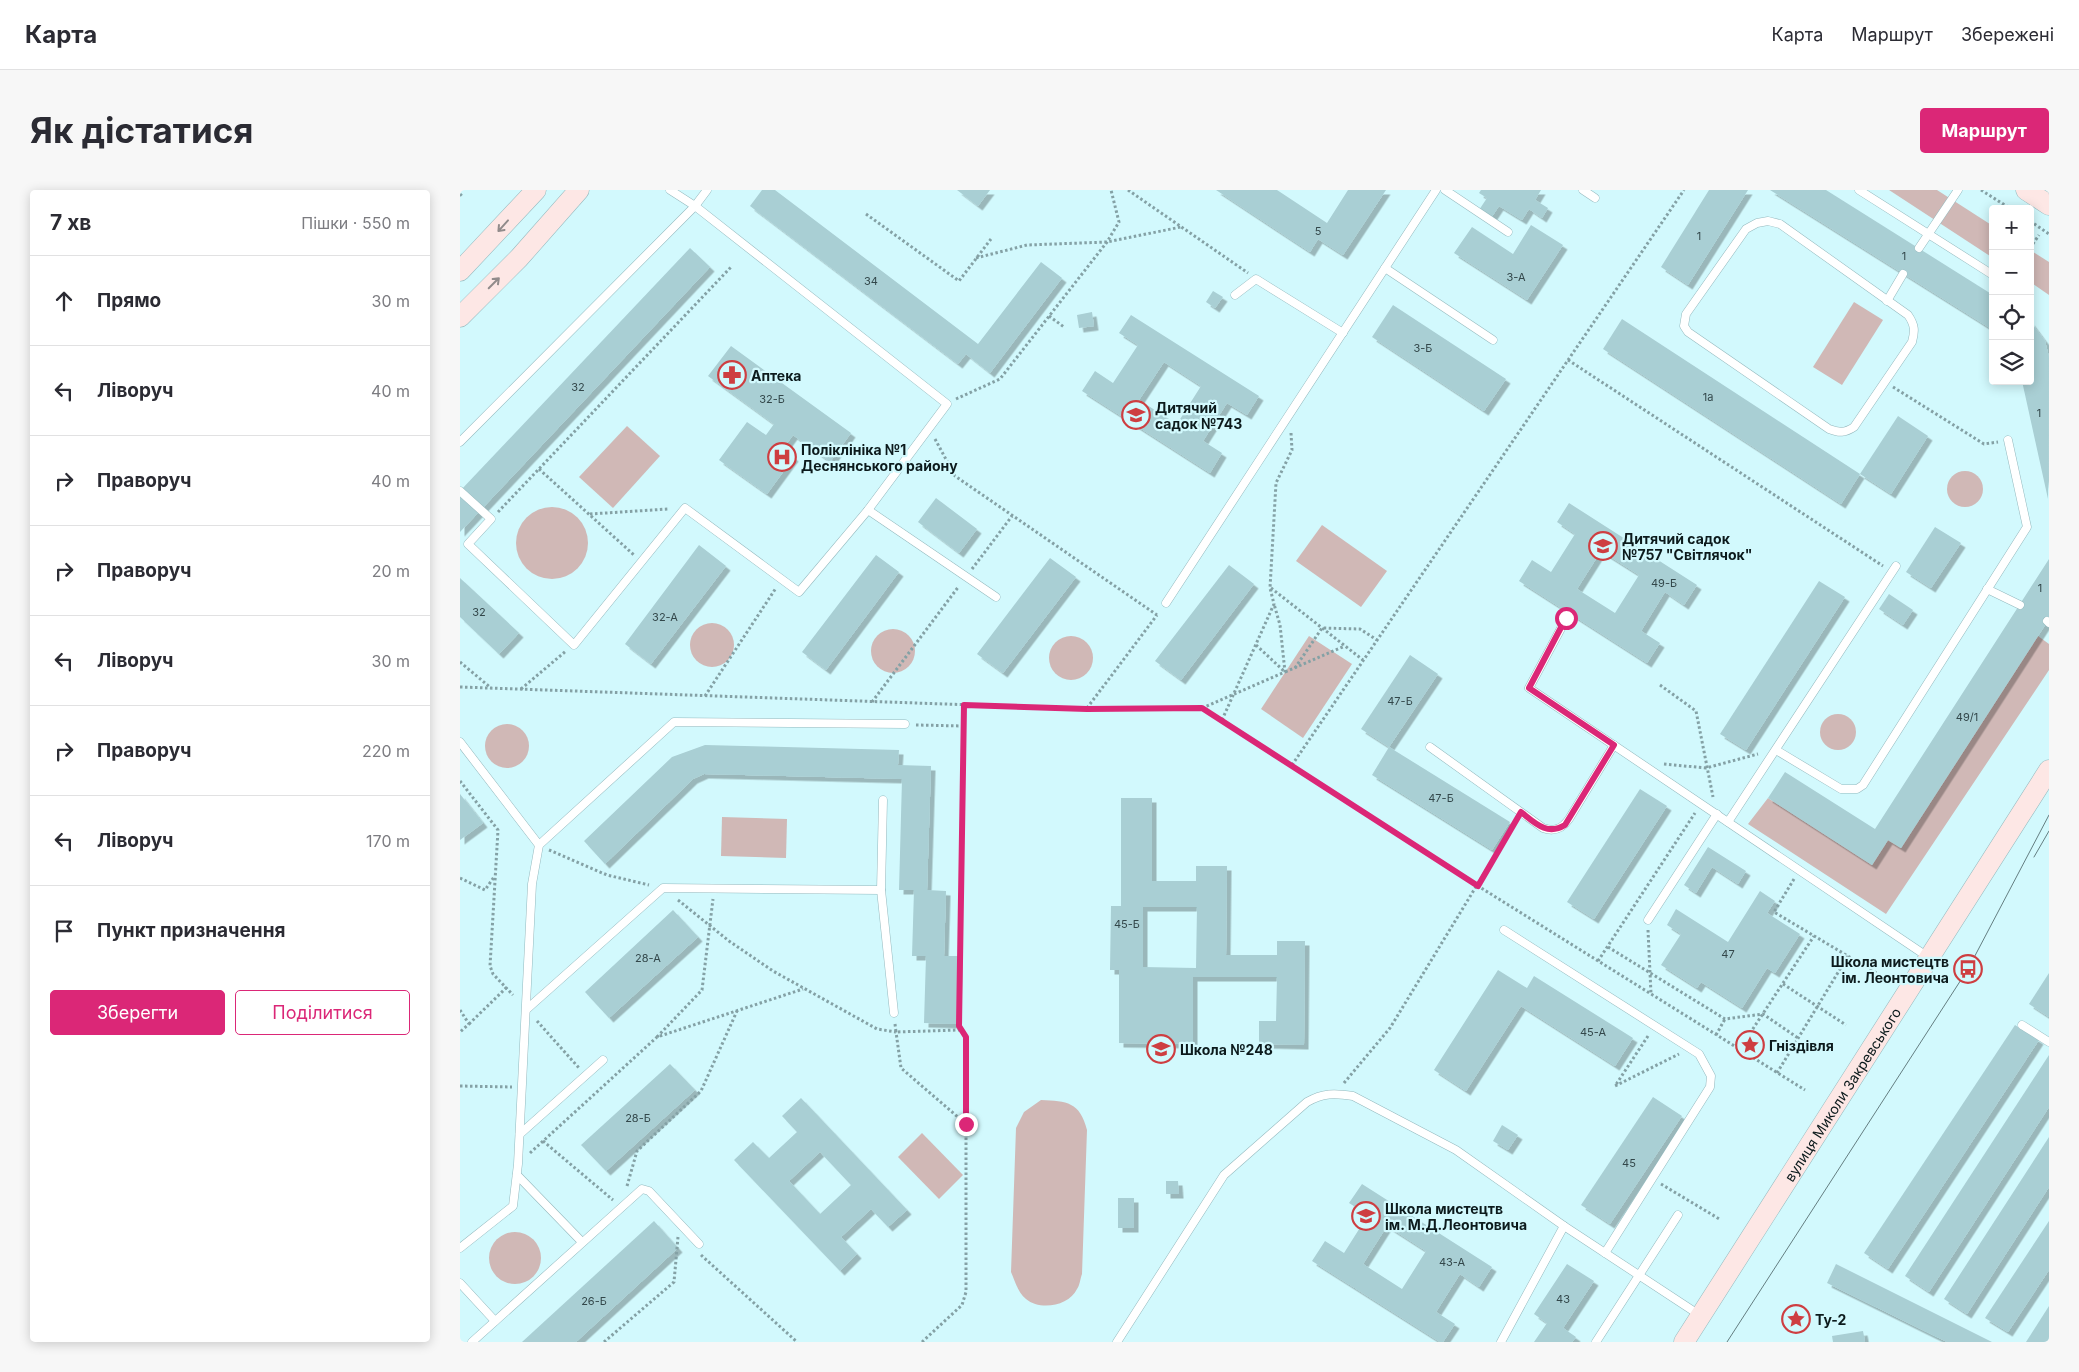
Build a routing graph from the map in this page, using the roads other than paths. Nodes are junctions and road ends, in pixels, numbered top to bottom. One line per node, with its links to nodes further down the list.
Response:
1 (536, 190): 18 (street, one-way to 18)
2 (579, 190): 23 (street, one-way to 2)
3 (670, 190): 13 (lane)
4 (707, 190): 13 (lane)
5 (1436, 190): 17 (lane)
6 (1444, 190): 14 (lane)
7 (1583, 190): 11 (lane)
8 (1859, 190): 15 (lane)
9 (1958, 190): 15 (lane)
10 (2026, 190): 12 (street)
11 (1595, 198)
12 (2049, 205)
13 (694, 206): 27 (lane); 29 (lane)
14 (1508, 232)
15 (1928, 235): 16 (lane); 19 (lane)
16 (1919, 248)
17 (1385, 268): 24 (lane); 25 (lane)
18 (460, 270)
19 (1989, 273)
20 (1903, 274): 22 (lane)
21 (1235, 295): 24 (lane)
22 (1887, 301): 22 (lane)
23 (460, 318)
24 (1343, 333): 33 (lane)
25 (1493, 340)
26 (2008, 440): 31 (lane)
27 (460, 442)
28 (460, 491): 29 (lane)
29 (868, 510): 32 (lane)
30 (1894, 569): 40 (lane)
31 (1987, 589): 34 (lane); 40 (lane)
32 (996, 597)
33 (1166, 603)
34 (2020, 605)
35 (1566, 618): 38 (lane)
36 (905, 724): 45 (lane)
37 (460, 742): 45 (lane)
38 (1614, 745): 39 (lane); 43 (lane)
39 (1430, 747)
40 (1776, 750): 44 (lane)
41 (2049, 770): 49 (street, вулиця Миколи Закревського)
42 (883, 800): 46 (lane)
43 (1717, 814): 44 (lane); 47 (lane)
44 (1728, 822): 49 (lane)
45 (540, 845): 50 (lane)
46 (881, 890): 50 (lane); 51 (lane)
47 (1648, 920)
48 (1504, 930): 62 (lane)
49 (1929, 958): 65 (street, вулиця Миколи Закревського)
50 (527, 1009): 55 (lane)
51 (894, 1013)
52 (2022, 1025): 53 (lane)
53 (2049, 1042)
54 (603, 1060): 55 (lane)
55 (520, 1134): 56 (lane)
56 (517, 1175): 59 (lane); 61 (lane)
57 (1678, 1215): 63 (lane)
58 (1564, 1226): 62 (lane); 68 (lane); 69 (lane)
59 (582, 1242): 60 (lane); 66 (lane)
60 (699, 1244)
61 (460, 1248)
62 (1605, 1253): 63 (lane)
63 (1639, 1276): 65 (lane); 70 (lane)
64 (460, 1283): 66 (lane)
65 (1700, 1316): 71 (street, вулиця Миколи Закревського)
66 (495, 1322): 67 (lane)
67 (472, 1342)
68 (1117, 1342)
69 (1501, 1342)
70 (1596, 1342)
71 (1684, 1342)

